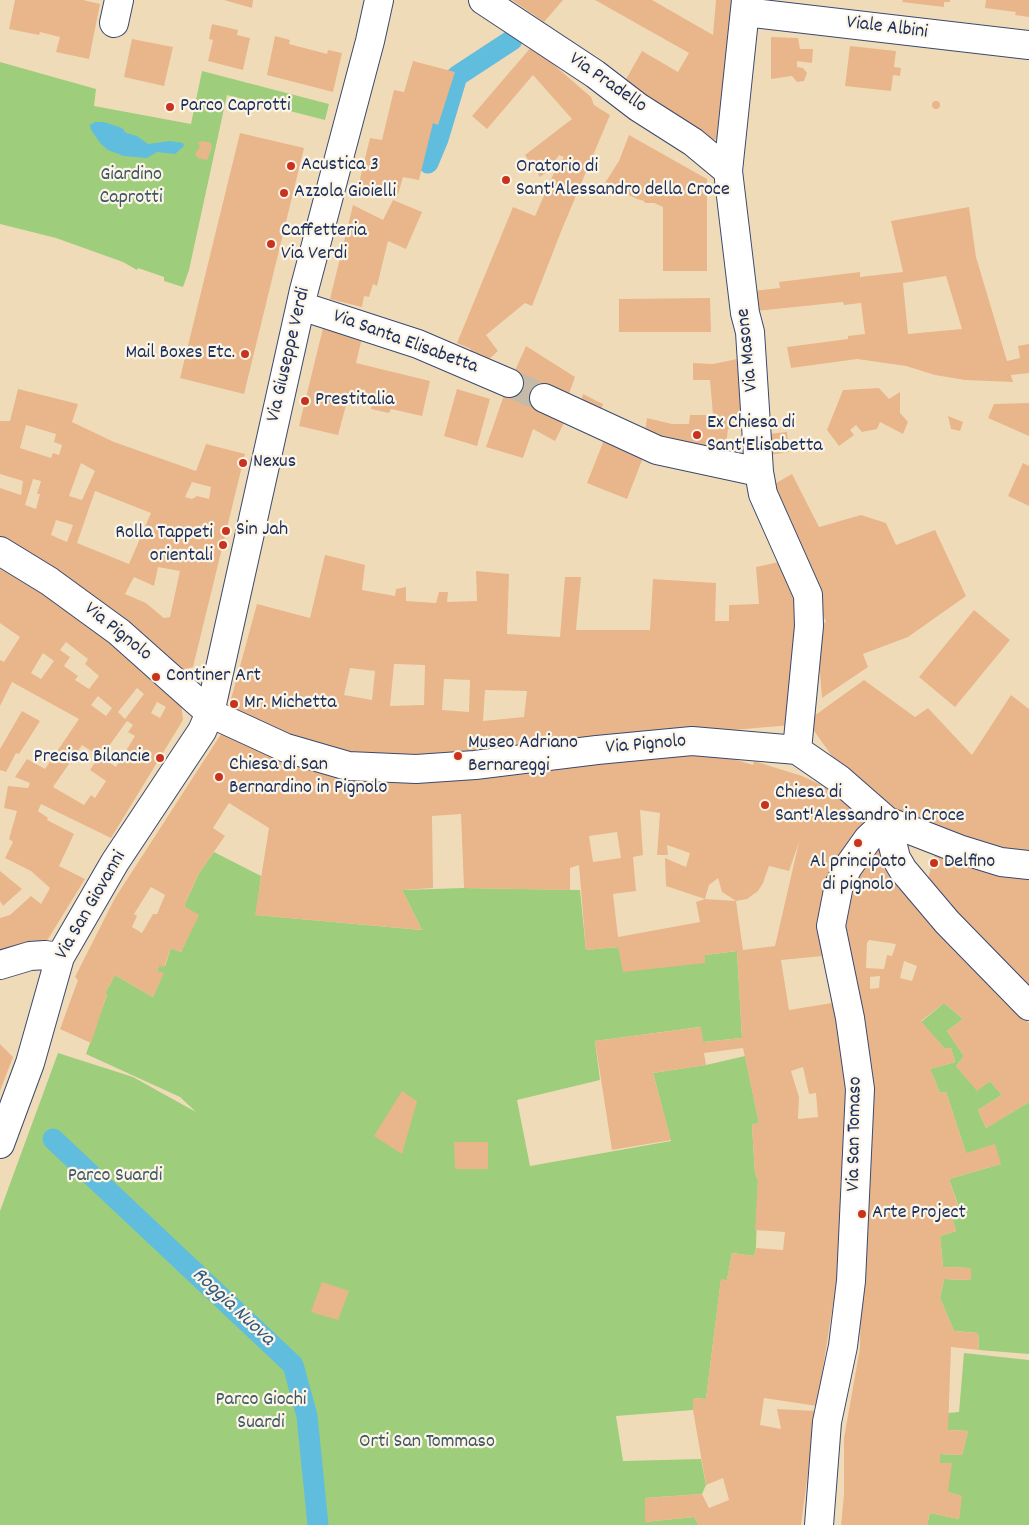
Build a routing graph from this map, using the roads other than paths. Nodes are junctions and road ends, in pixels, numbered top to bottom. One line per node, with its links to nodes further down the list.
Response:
1 (379, 0): 6 (street, Via Giuseppe Verdi)
2 (483, 0): 5 (street, Via Pradello)
3 (746, 6): 4 (street, Viale Albini); 5 (street, Via Masone)
4 (1029, 45)
5 (728, 171): 9 (street, Via Masone)
6 (301, 306): 7 (street, Via Santa Elisabetta); 11 (street, Via Giuseppe Verdi)
7 (509, 383)
8 (544, 398): 9 (street)
9 (759, 472): 12 (street, Via Masone)
10 (0, 550): 11 (street, Via Pignolo)
11 (210, 713): 12 (street, Via Pignolo); 15 (street, Via San Giovanni)
12 (797, 750): 13 (street, Via Pignolo)
13 (887, 821): 14 (street, Via Pignolo); 17 (street); 19 (street, Via San Tomaso)
14 (1029, 865)
15 (60, 957): 16 (street); 18 (street, Via San Giovanni)
16 (0, 965)
17 (1029, 1006)
18 (0, 1144)
19 (819, 1525)

